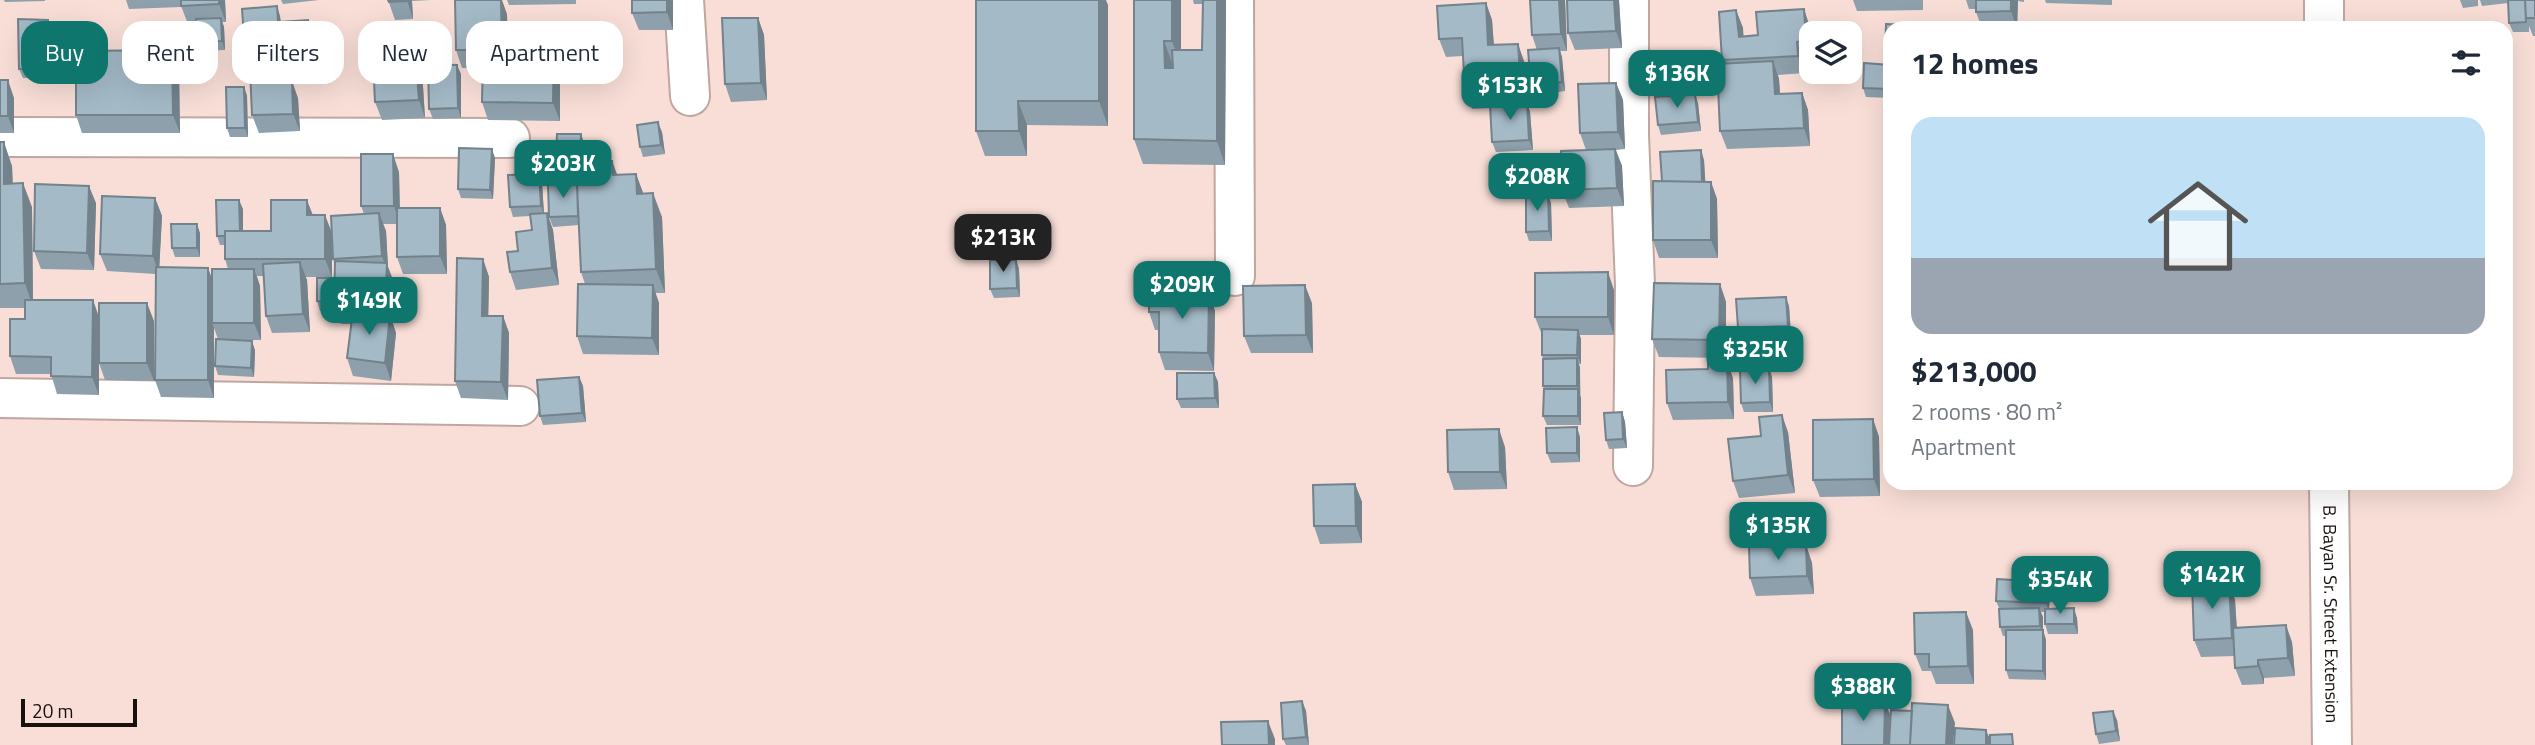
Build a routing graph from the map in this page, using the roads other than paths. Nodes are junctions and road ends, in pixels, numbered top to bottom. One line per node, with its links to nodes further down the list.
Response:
1 (684, 0): 6 (street)
2 (1234, 0): 9 (street)
3 (1629, 0): 12 (street)
4 (2325, 0): 5 (street)
5 (2324, 21)
6 (690, 96)
7 (0, 137): 8 (street)
8 (510, 138)
9 (1235, 276)
10 (0, 398): 11 (street)
11 (520, 407)
12 (1633, 466)
13 (2329, 490): 14 (street, B. Bayan Sr. Street Extension)
14 (2332, 745)

